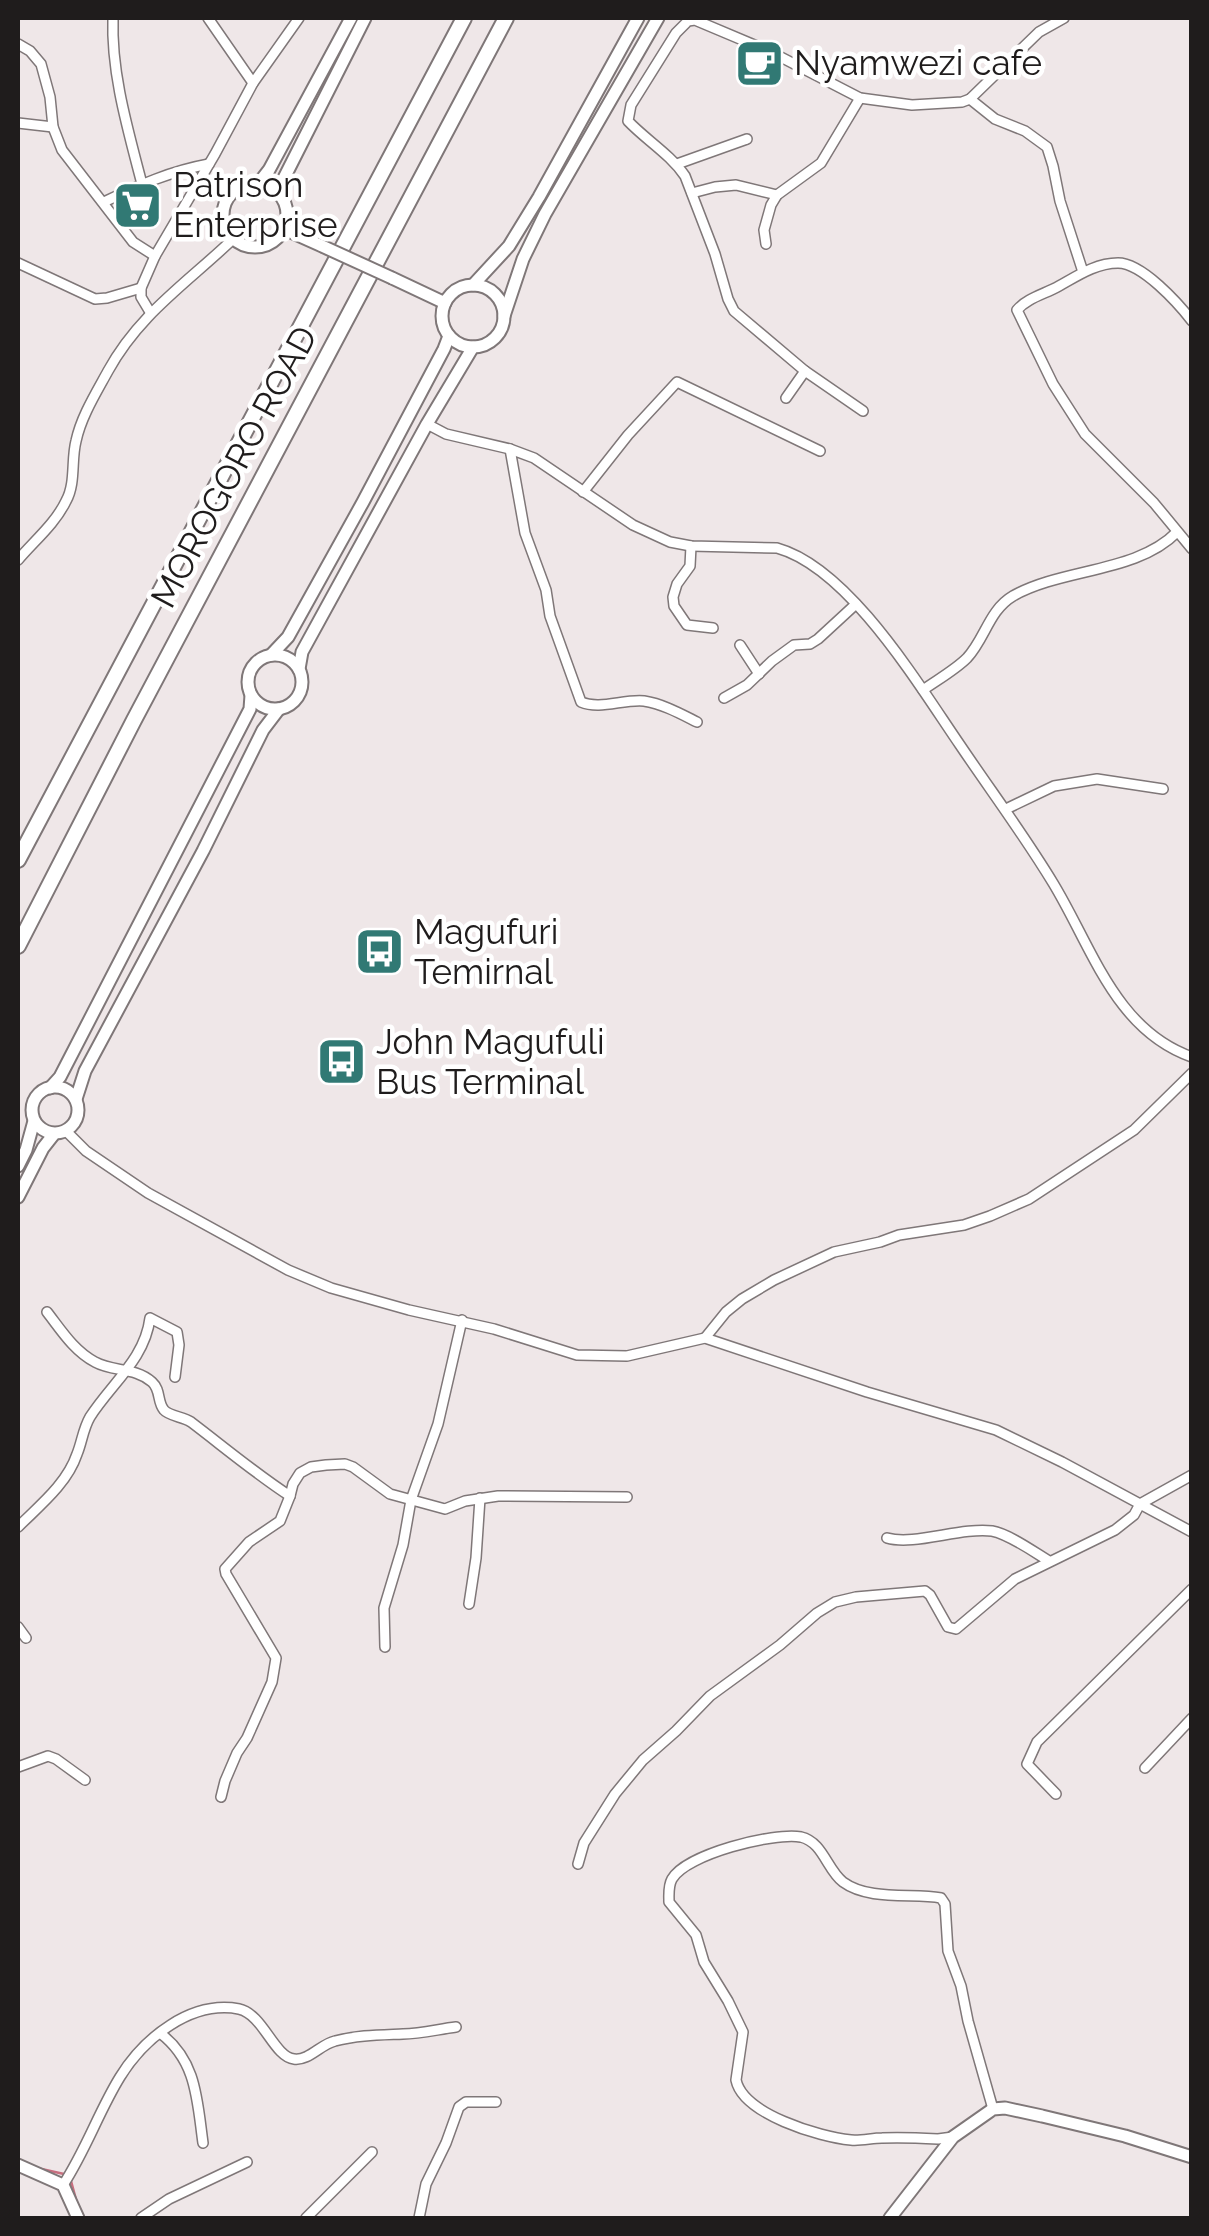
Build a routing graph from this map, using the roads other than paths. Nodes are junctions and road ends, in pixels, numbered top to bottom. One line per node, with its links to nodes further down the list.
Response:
1 (113, 18): 20 (street)
2 (208, 18): 12 (street)
3 (299, 18): 12 (street)
4 (350, 18): 21 (street)
5 (365, 18): 22 (street)
6 (464, 18): 64 (highway, MOROGORO ROAD)
7 (506, 18): 65 (highway, MOROGORO ROAD)
8 (638, 18): 32 (street)
9 (658, 18): 36 (street)
10 (1064, 18): 14 (street)
11 (18, 44): 16 (street)
12 (252, 83): 18 (street)
13 (860, 98): 14 (street); 19 (street); 24 (street)
14 (970, 99): 31 (street)
15 (18, 123): 16 (street)
16 (53, 127): 25 (street)
17 (747, 140): 19 (street)
18 (209, 164): 20 (street); 29 (street)
19 (677, 164): 23 (street)
20 (142, 184): 25 (street)
21 (258, 184): 22 (street); 27 (street)
22 (277, 192): 26 (street)
23 (692, 193): 24 (street); 40 (street)
24 (777, 195): 28 (street)
25 (104, 202): 29 (street)
26 (284, 229): 27 (street); 34 (street, bridge)
27 (233, 238): 35 (street)
28 (766, 244)
29 (155, 256): 33 (street)
30 (18, 263): 33 (street)
31 (1083, 272): 37 (street); 47 (street)
32 (473, 285): 34 (street); 36 (street)
33 (141, 288): 35 (street)
34 (445, 303): 38 (street)
35 (150, 312): 50 (street)
36 (504, 316): 39 (street)
37 (1192, 321)
38 (449, 336): 39 (street); 54 (street)
39 (473, 347): 43 (street)
40 (805, 371): 41 (street); 42 (street)
41 (786, 398)
42 (863, 411)
43 (427, 424): 44 (street); 55 (street)
44 (510, 449): 46 (street); 61 (street)
45 (820, 451): 46 (street)
46 (583, 492): 48 (street)
47 (1177, 532): 49 (street); 57 (street)
48 (691, 546): 51 (street); 52 (street)
49 (1192, 549)
50 (18, 560)
51 (856, 604): 56 (street); 57 (street)
52 (712, 628)
53 (740, 646): 56 (street)
54 (271, 655): 55 (street); 58 (street)
55 (299, 668): 60 (street)
56 (759, 674): 59 (street)
57 (923, 690): 63 (street)
58 (251, 695): 60 (street); 68 (street)
59 (724, 698)
60 (279, 709): 69 (street)
61 (697, 722)
62 (1163, 790): 63 (street)
63 (1006, 810): 66 (street)
64 (18, 860)
65 (18, 946)
66 (1192, 1057)
67 (1192, 1072): 76 (street)
68 (50, 1088): 69 (street); 70 (street)
69 (76, 1100): 71 (street)
70 (34, 1122): 71 (street); 72 (street)
71 (60, 1132): 73 (street); 75 (street)
72 (18, 1166)
73 (18, 1197)
74 (47, 1312): 77 (street)
75 (462, 1320): 76 (street); 83 (street)
76 (705, 1338): 84 (street)
77 (127, 1369): 78 (street); 80 (street); 85 (street)
78 (175, 1377)
79 (1192, 1476): 84 (street)
80 (290, 1496): 83 (street); 99 (street)
81 (627, 1497): 82 (street)
82 (480, 1498): 83 (street); 90 (street)
83 (412, 1500): 93 (street)
84 (1140, 1504): 86 (street); 88 (street)
85 (18, 1527)
86 (1192, 1532)
87 (887, 1538): 88 (street)
88 (1050, 1561): 100 (street)
89 (1192, 1589): 98 (street)
90 (469, 1604)
91 (18, 1628): 92 (street)
92 (26, 1638)
93 (385, 1647)
94 (1192, 1718): 96 (street)
95 (18, 1767): 97 (street)
96 (1146, 1768)
97 (85, 1780)
98 (1056, 1794)
99 (222, 1798)
100 (578, 1864)
101 (456, 2027): 102 (street)
102 (160, 2033): 106 (street); 111 (street)
103 (496, 2102): 115 (street)
104 (993, 2109): 105 (street); 105 (street); 108 (street)
105 (953, 2137): 116 (street)
106 (202, 2143)
107 (372, 2152): 114 (street)
108 (1192, 2157)
109 (247, 2162): 113 (street)
110 (18, 2165): 111 (street)
111 (63, 2184): 112 (street)
112 (78, 2218)
113 (141, 2218)
114 (306, 2218)
115 (418, 2218)
116 (890, 2218)

